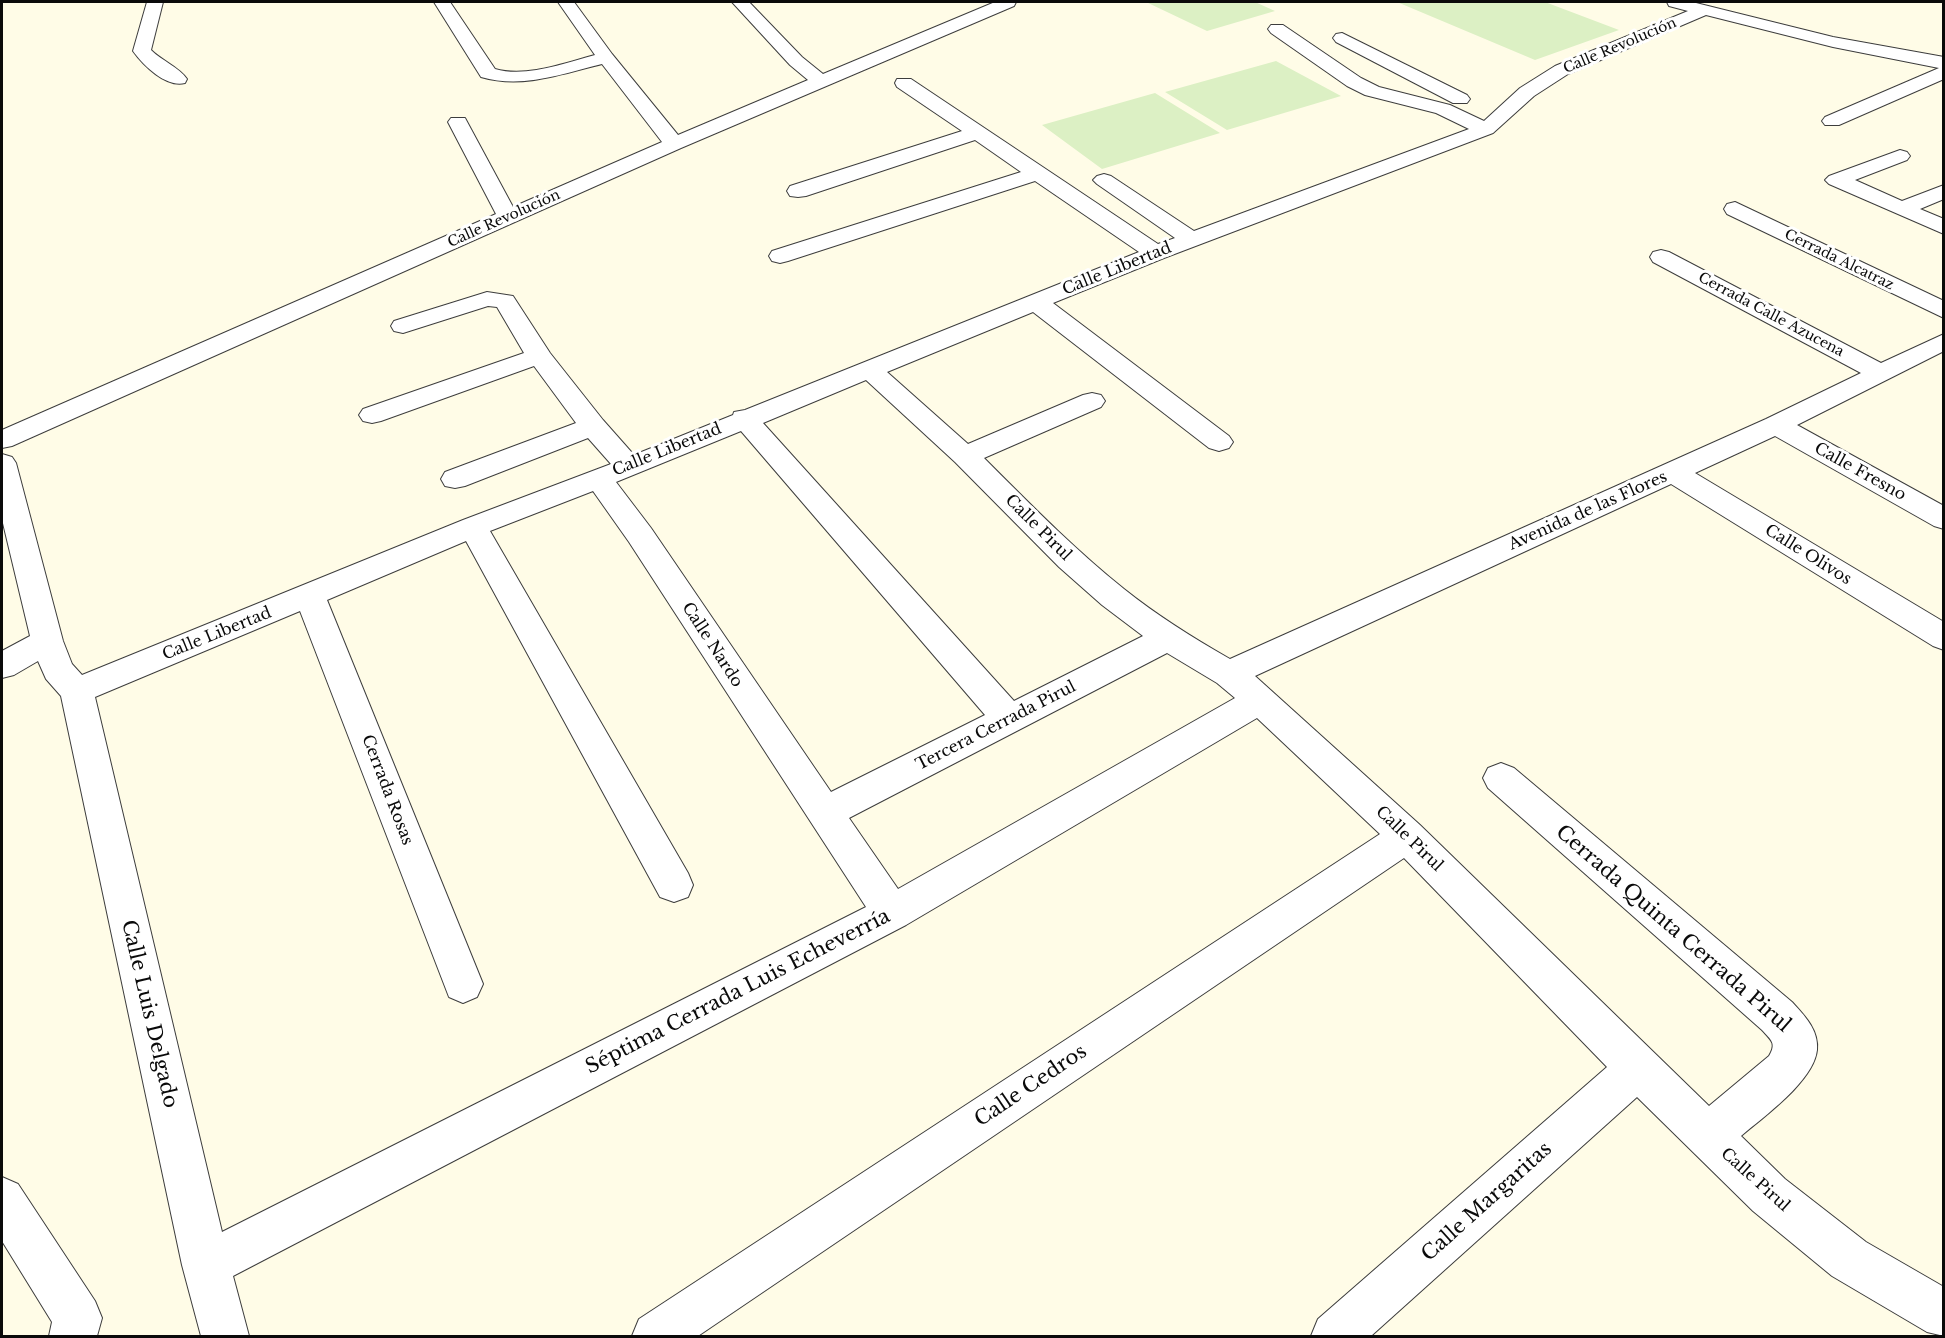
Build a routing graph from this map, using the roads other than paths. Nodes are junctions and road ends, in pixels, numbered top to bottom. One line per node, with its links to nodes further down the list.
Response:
1 (155, 2): 13 (street)
2 (442, 2): 10 (street)
3 (566, 2): 10 (street)
4 (740, 2): 14 (street)
5 (1008, 2): 14 (street, Calle Revolución)
6 (1675, 2): 7 (street, Calle Revolución)
7 (1704, 10): 11 (street); 18 (street, Calle Revolución)
8 (1277, 29): 18 (street)
9 (1342, 38): 18 (street)
10 (606, 58): 20 (street)
11 (1944, 63)
12 (1944, 72): 16 (street)
13 (178, 79)
14 (820, 81): 20 (street, Calle Revolución)
15 (904, 83): 19 (street)
16 (1832, 121)
17 (458, 122): 28 (street)
18 (1492, 124): 30 (street, Calle Libertad)
19 (977, 133): 22 (street); 24 (street)
20 (674, 144): 28 (street, Calle Revolución)
21 (1900, 156): 27 (street)
22 (1036, 174): 31 (street); 32 (street)
23 (1104, 180): 30 (street)
24 (798, 191)
25 (1944, 191): 27 (street)
26 (1735, 209): 35 (street, Cerrada Alcatraz)
27 (1901, 209): 29 (street)
28 (508, 217): 46 (street, Calle Revolución)
29 (1944, 227)
30 (1191, 239): 31 (street, Calle Libertad)
31 (1156, 253): 34 (street, Calle Libertad)
32 (780, 256)
33 (1661, 257): 40 (street, Cerrada Calle Azucena)
34 (1036, 302): 39 (street, Calle Libertad); 47 (street)
35 (1944, 311)
36 (403, 326): 38 (street)
37 (1944, 341): 40 (street, Avenida de las Flores)
38 (539, 356): 42 (street); 45 (street)
39 (868, 368): 43 (street, Calle Libertad); 48 (street, Calle Pirul)
40 (1881, 373): 44 (street, Avenida de las Flores)
41 (1092, 401): 48 (street)
42 (372, 415)
43 (744, 418): 50 (street, Calle Libertad); 64 (street)
44 (1776, 425): 51 (street, Avenida de las Flores); 54 (street, Calle Fresno)
45 (593, 426): 50 (street); 53 (street)
46 (2, 440)
47 (1219, 442)
48 (965, 456): 57 (street, Calle Pirul)
49 (2, 463): 59 (street)
50 (629, 466): 52 (street, Calle Libertad)
51 (1674, 472): 58 (street, Calle Olivos); 61 (street, Avenida de las Flores)
52 (598, 478): 55 (street, Calle Libertad); 66 (street, Calle Nardo)
53 (455, 479)
54 (1944, 519)
55 (473, 526): 56 (street, Calle Libertad); 68 (street)
56 (310, 596): 62 (street, Calle Libertad); 70 (street, Cerrada Rosas)
57 (1168, 638): 61 (street, Calle Pirul); 64 (street, Tercera Cerrada Pirul)
58 (1944, 638)
59 (47, 641): 60 (street); 62 (street)
60 (2, 666)
61 (1229, 674): 63 (street, Calle Pirul)
62 (77, 691): 74 (street, Calle Luis Delgado)
63 (1260, 700): 67 (street, Calle Pirul); 69 (street, Séptima Cerrada Luis Echeverría)
64 (1009, 719): 66 (street, Tercera Cerrada Pirul)
65 (1501, 778): 72 (street, Cerrada Quinta Cerrada Pirul)
66 (824, 813): 69 (street, Calle Nardo)
67 (1407, 836): 71 (street, Calle Pirul); 78 (street, Calle Cedros)
68 (674, 885)
69 (892, 913): 74 (street, Séptima Cerrada Luis Echeverría)
70 (463, 984)
71 (1638, 1068): 72 (street, Calle Pirul); 79 (street, Calle Margaritas)
72 (1707, 1136): 75 (street, Calle Pirul)
73 (2, 1200): 76 (street)
74 (206, 1265): 77 (street, Calle Luis Delgado)
75 (1944, 1315)
76 (76, 1327)
77 (225, 1336)
78 (656, 1336)
79 (1335, 1336)

